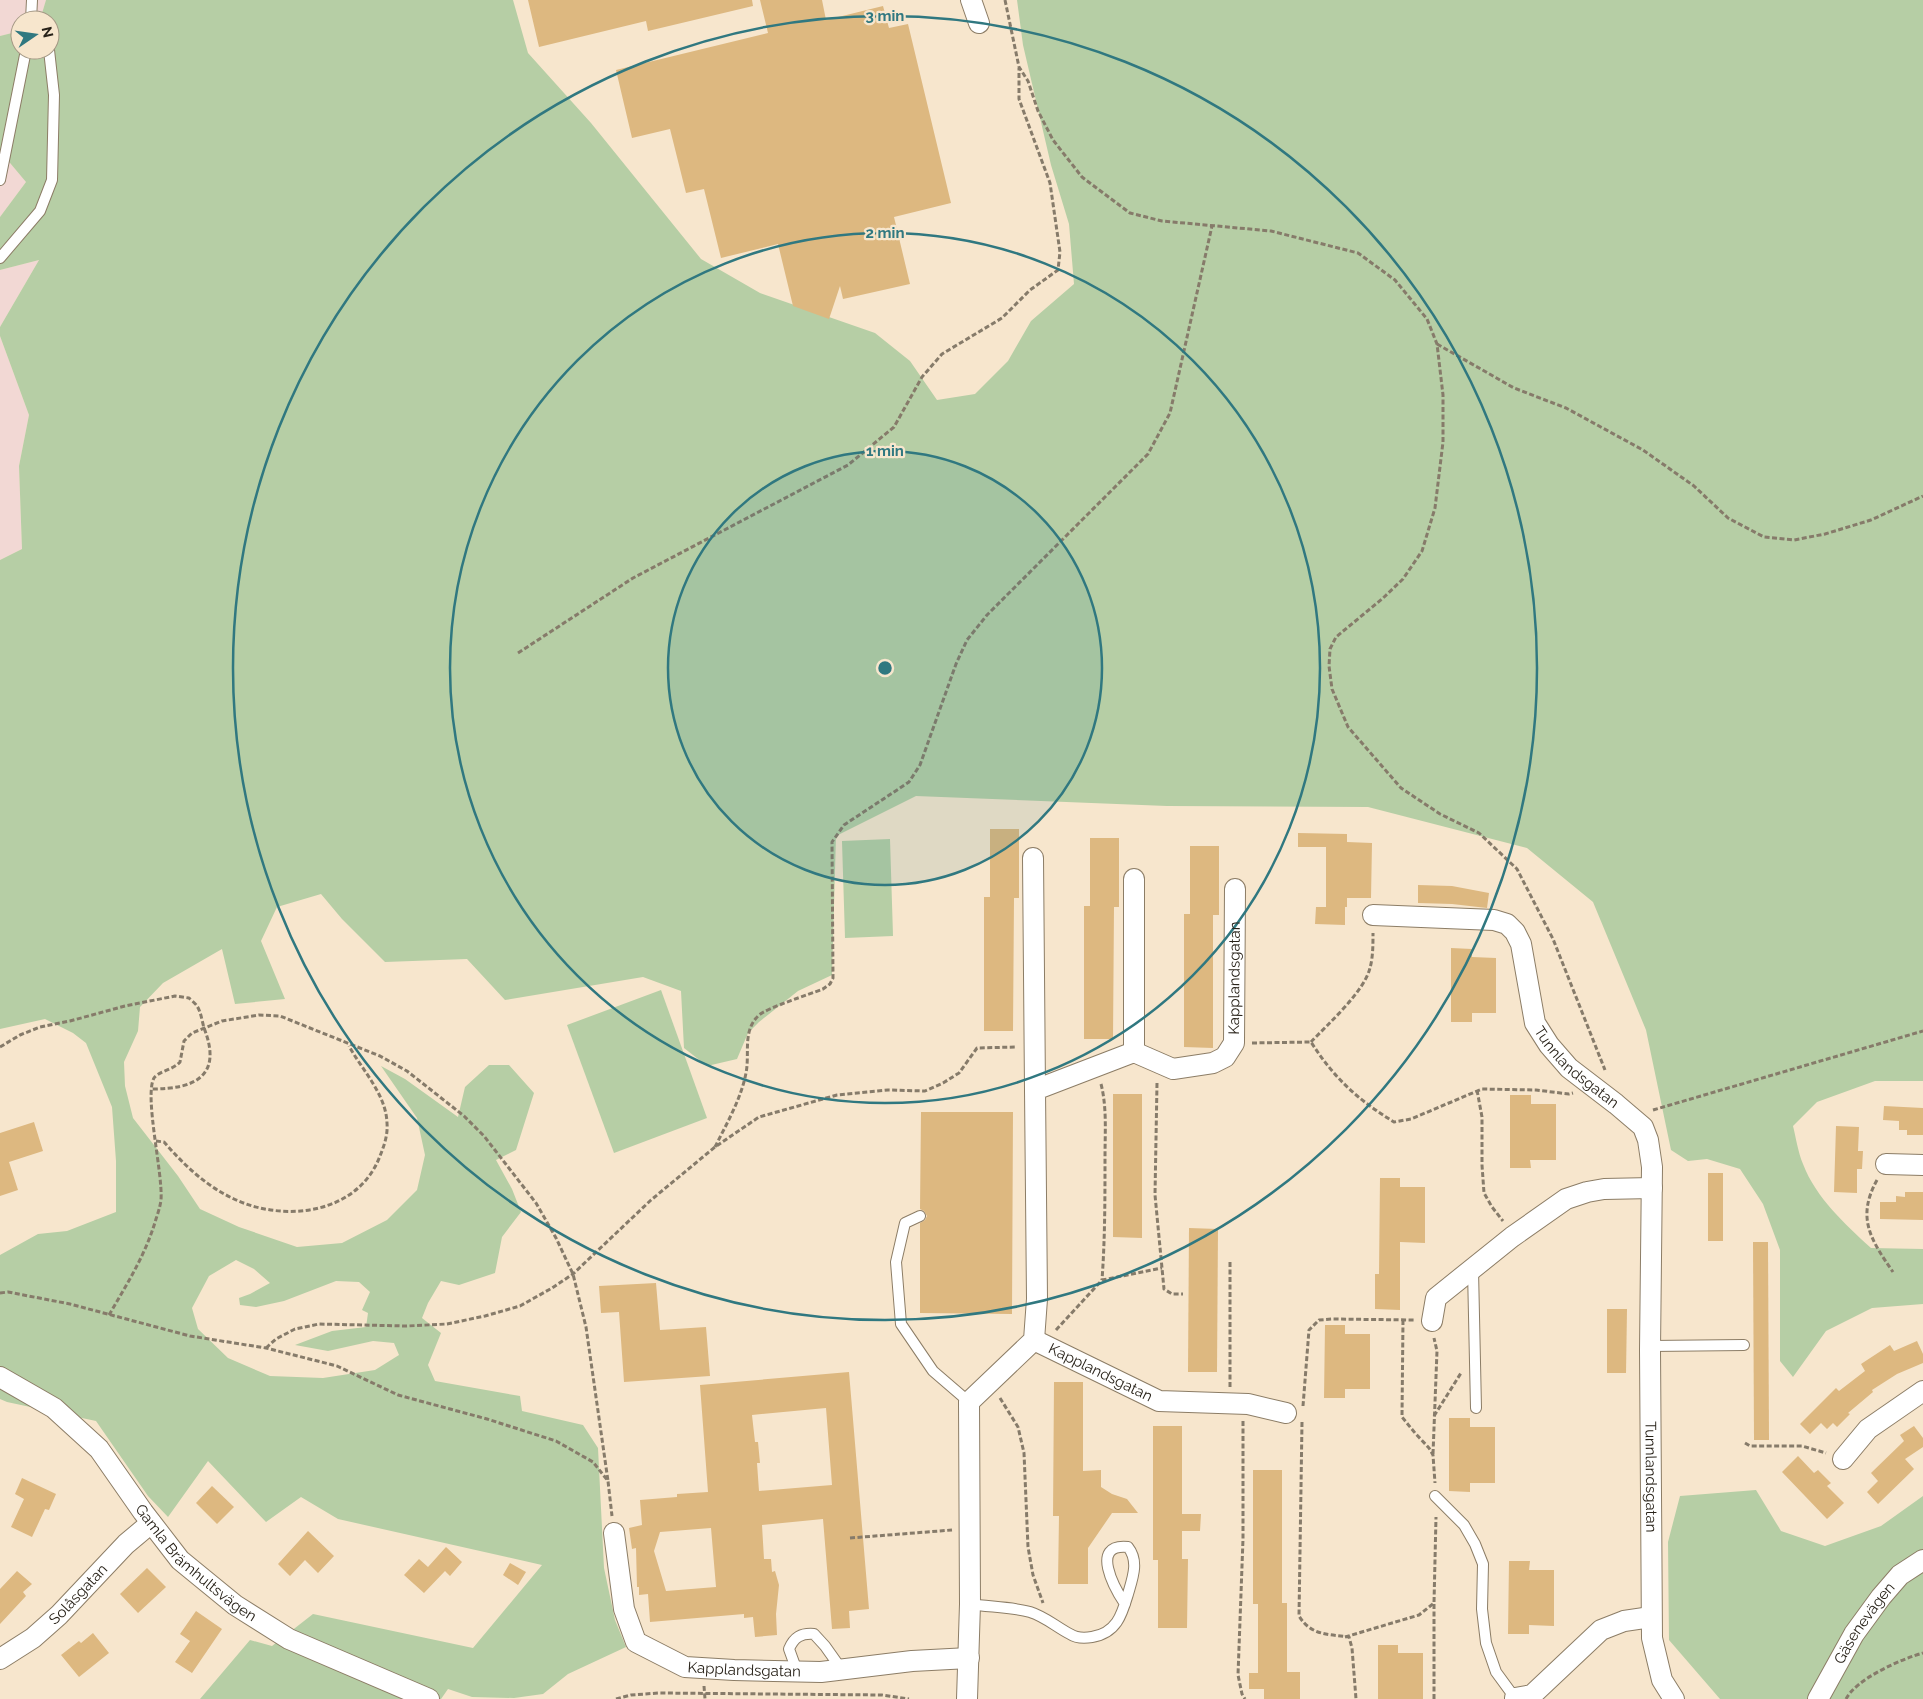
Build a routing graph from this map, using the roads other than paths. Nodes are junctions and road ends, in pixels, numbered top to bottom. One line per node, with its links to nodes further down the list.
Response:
1 (971, 0): 2 (street)
2 (979, 23)
3 (24, 60): 5 (lane)
4 (49, 60): 6 (lane)
5 (0, 180)
6 (0, 258)
7 (1033, 858): 12 (street, Kapplandsgatan)
8 (1134, 879): 11 (street)
9 (1235, 889): 11 (street, Kapplandsgatan)
10 (1373, 914): 15 (street, Tunnlandsgatan)
11 (1134, 1052): 12 (street)
12 (1035, 1090): 19 (street, Kapplandsgatan)
13 (1886, 1164): 14 (street)
14 (1923, 1164)
15 (1652, 1188): 17 (street); 21 (street, Tunnlandsgatan)
16 (920, 1216): 24 (lane)
17 (1473, 1270): 18 (street); 25 (lane)
18 (1432, 1321)
19 (1038, 1342): 24 (street, Kapplandsgatan); 26 (street, Kapplandsgatan)
20 (1744, 1345): 21 (lane)
21 (1650, 1346): 34 (street, Tunnlandsgatan)
22 (0, 1377): 29 (street, Gamla Brämhultsvägen)
23 (1923, 1391): 27 (street)
24 (969, 1402): 32 (street)
25 (1476, 1408)
26 (1286, 1413)
27 (1843, 1459)
28 (1435, 1496): 39 (lane)
29 (151, 1523): 36 (street, Solåsgatan); 40 (street, Gamla Brämhultsvägen)
30 (614, 1533): 38 (street, Kapplandsgatan)
31 (1923, 1560): 43 (street, Gäsenevägen)
32 (970, 1604): 33 (lane); 35 (street)
33 (1125, 1604): 33 (lane)
34 (1651, 1616): 39 (street); 42 (street, Tunnlandsgatan)
35 (969, 1658): 37 (street, Kapplandsgatan); 41 (street)
36 (0, 1659)
37 (842, 1670): 38 (street, Kapplandsgatan); 38 (lane)
38 (798, 1671)
39 (1515, 1698)
40 (429, 1699)
41 (967, 1699)
42 (1674, 1699)
43 (1818, 1699)

